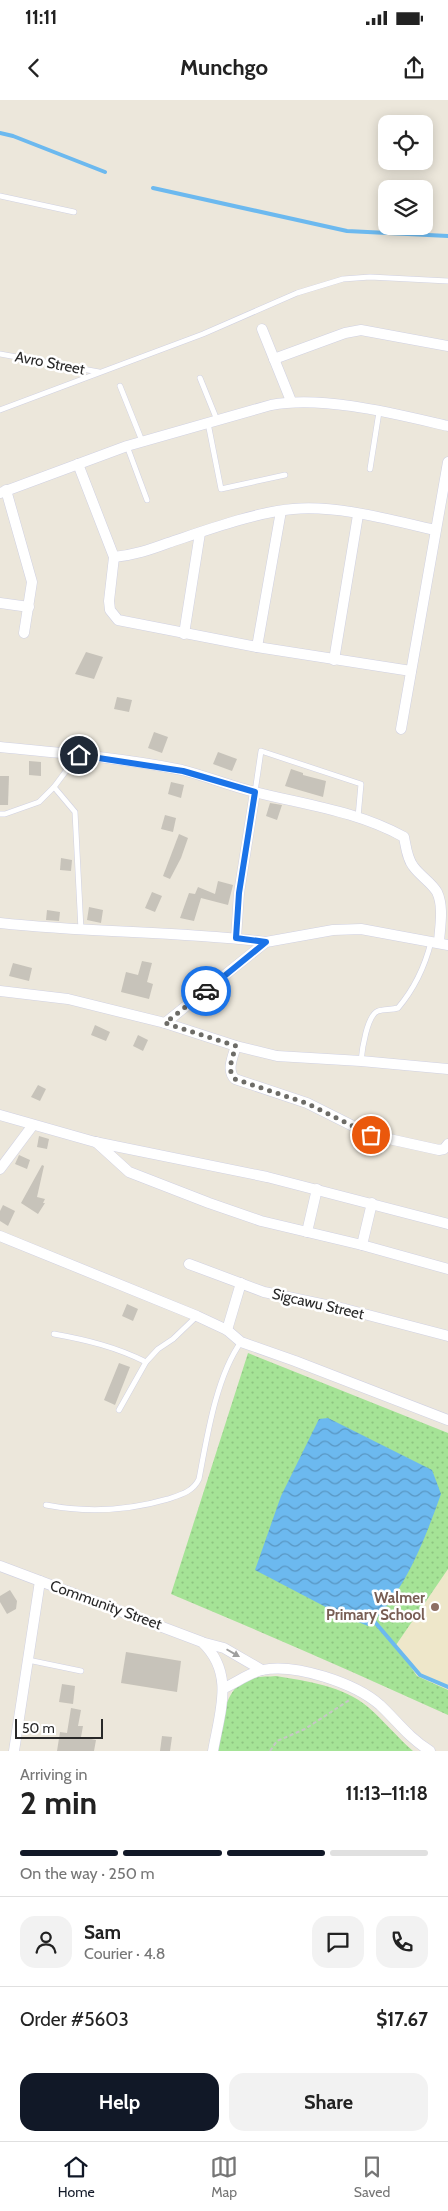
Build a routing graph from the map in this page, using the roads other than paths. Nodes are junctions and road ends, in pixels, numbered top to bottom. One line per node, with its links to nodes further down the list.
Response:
1 (0, 196): 2 (lane)
2 (74, 212)
3 (448, 281): 8 (lane)
4 (262, 329): 7 (street)
5 (448, 346): 7 (street)
6 (0, 354): 8 (lane, Avro Street)
7 (274, 359): 11 (street)
8 (100, 372): 12 (lane)
9 (200, 378): 14 (lane)
10 (120, 386): 16 (lane)
11 (291, 401): 13 (street); 14 (street)
12 (0, 410)
13 (379, 412): 15 (street); 20 (lane)
14 (212, 421): 16 (street); 21 (lane)
15 (448, 426)
16 (142, 441): 17 (street)
17 (127, 446): 19 (street); 23 (lane)
18 (448, 462): 26 (street)
19 (78, 464): 22 (street); 28 (street)
20 (370, 469)
21 (284, 475)
22 (3, 491): 30 (street)
23 (148, 500)
24 (281, 511): 25 (street); 27 (street); 33 (street)
25 (358, 515): 26 (street); 34 (street)
26 (435, 530): 35 (street)
27 (200, 533): 28 (street); 32 (street)
28 (114, 557): 32 (street)
29 (0, 603): 30 (street)
30 (29, 607): 31 (street)
31 (24, 633)
32 (184, 634): 33 (street)
33 (257, 647): 34 (street)
34 (334, 660): 35 (street)
35 (410, 671): 36 (street)
36 (401, 729)
37 (0, 747): 38 (street)
38 (79, 755): 39 (lane); 40 (street)
39 (54, 787): 41 (lane); 44 (lane)
40 (255, 792): 42 (street); 42 (lane); 45 (street)
41 (0, 814)
42 (358, 816): 47 (street)
43 (0, 923): 44 (street)
44 (81, 930): 45 (street)
45 (236, 938): 46 (street)
46 (266, 942): 47 (street); 49 (street)
47 (439, 943): 51 (lane)
48 (0, 991): 49 (street)
49 (165, 1023): 50 (street)
50 (236, 1046): 51 (street); 56 (street)
51 (361, 1061): 52 (street)
52 (448, 1069)
53 (0, 1115): 54 (street)
54 (33, 1125): 55 (street); 57 (street)
55 (95, 1142): 58 (street); 61 (street)
56 (447, 1148)
57 (0, 1169)
58 (317, 1189): 59 (street); 61 (street)
59 (372, 1203): 60 (street); 63 (street)
60 (448, 1224)
61 (307, 1232): 63 (street)
62 (0, 1236): 67 (street)
63 (362, 1245): 65 (street)
64 (190, 1264): 66 (street, Sigcawu Street)
65 (448, 1268)
66 (241, 1283): 68 (street); 70 (street, Sigcawu Street)
67 (197, 1316): 68 (street); 72 (lane)
68 (227, 1330): 71 (street)
69 (54, 1334): 72 (lane)
70 (448, 1336)
71 (242, 1342): 74 (street); 75 (lane)
72 (146, 1362): 73 (lane)
73 (119, 1410)
74 (448, 1420)
75 (46, 1505)
76 (0, 1566): 77 (street, Community Street)
77 (40, 1581): 78 (street, Community Street); 79 (street)
78 (202, 1642): 80 (street, one-way to 80); 82 (street, Community Street)
79 (28, 1660): 81 (lane); 83 (street)
80 (262, 1670): 82 (street); 85 (street)
81 (81, 1671)
82 (224, 1688): 84 (street)
83 (14, 1751)
84 (213, 1751)
85 (430, 1751)

